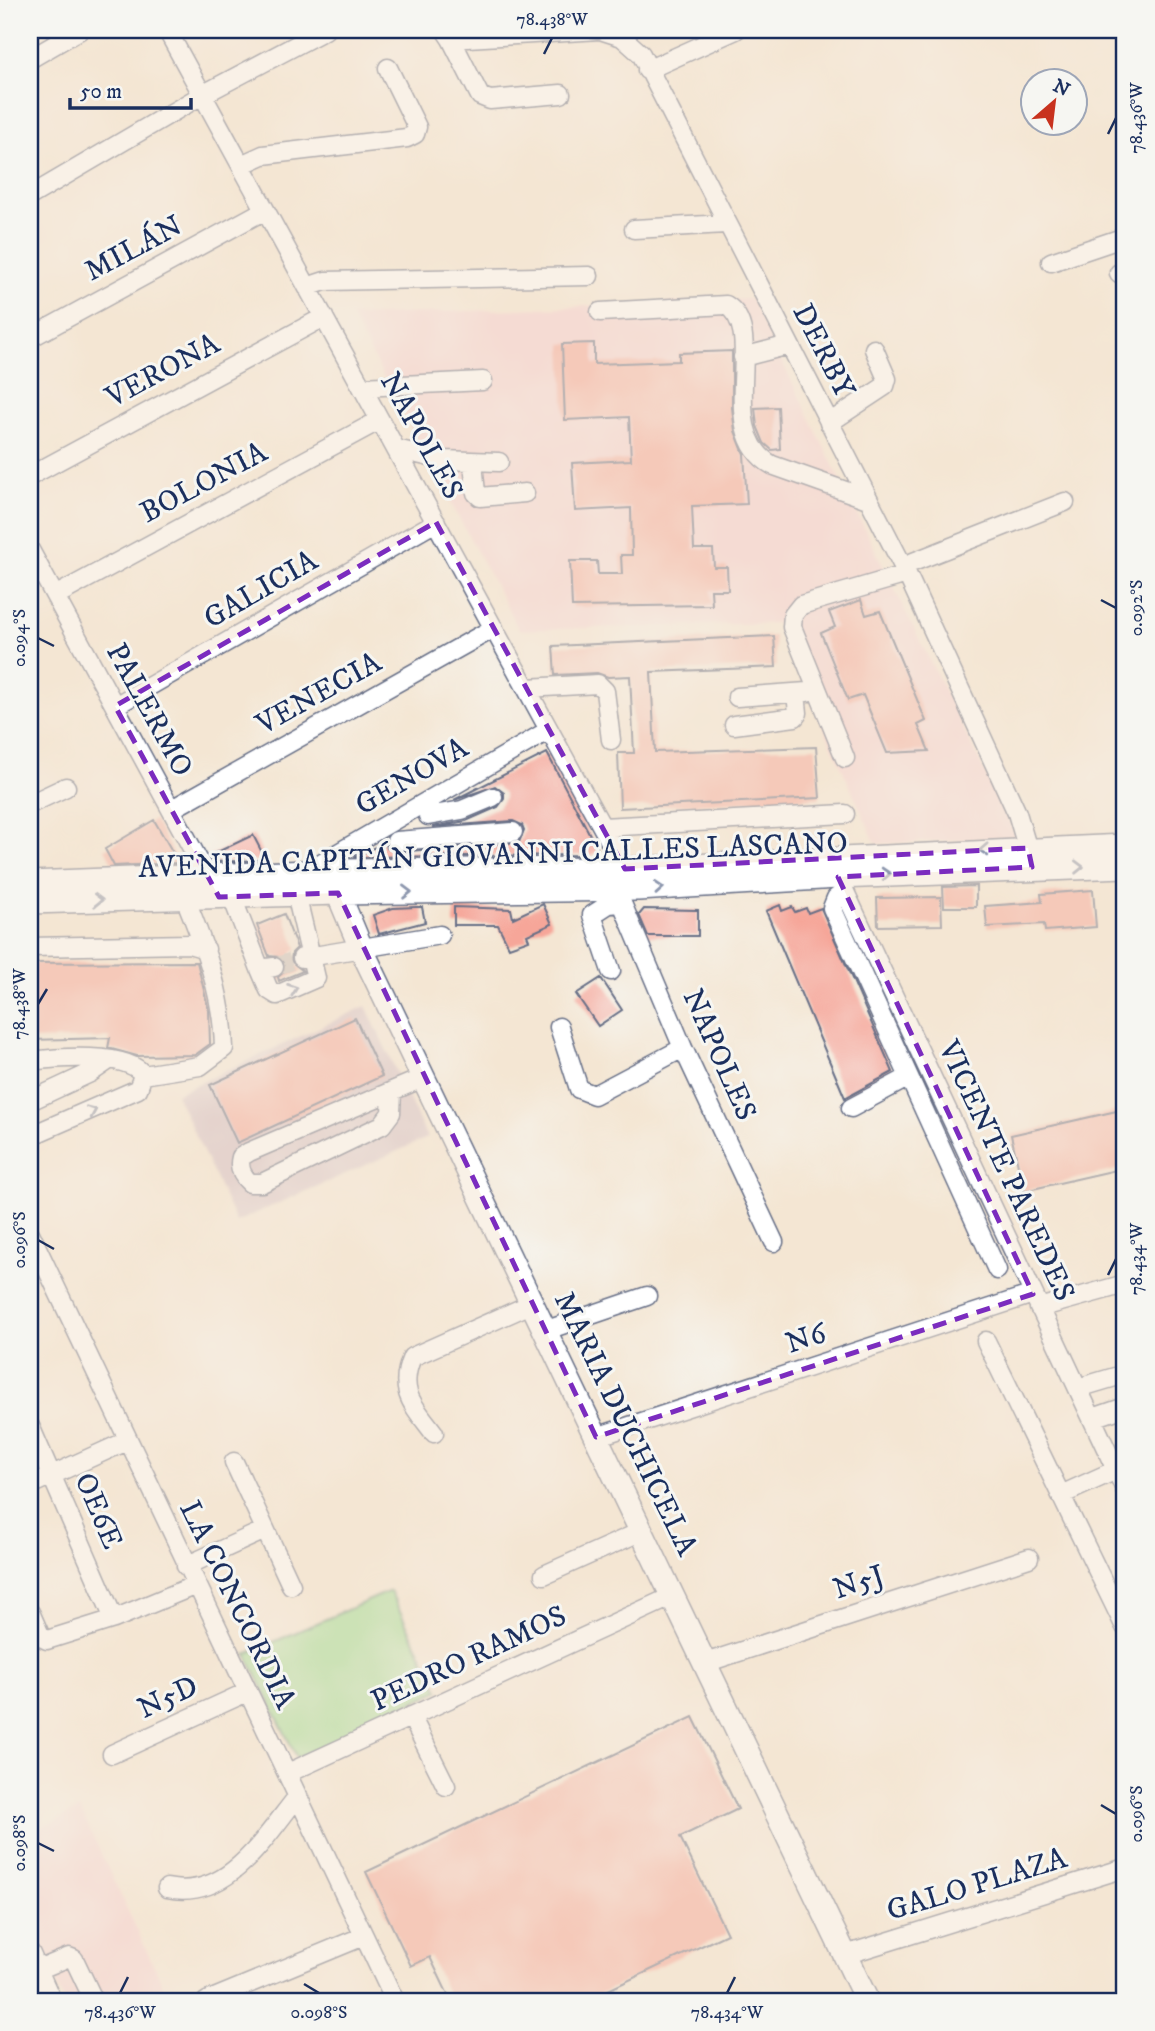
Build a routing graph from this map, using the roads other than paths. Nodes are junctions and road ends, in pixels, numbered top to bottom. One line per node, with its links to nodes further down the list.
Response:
1 (80, 30): 7 (street)
2 (167, 30): 11 (street, NAPOLES)
3 (325, 30): 11 (street)
4 (736, 30): 6 (street)
5 (448, 34): 9 (street, DERBY); 10 (street)
6 (706, 35): 9 (street)
7 (30, 59)
8 (388, 68): 12 (street)
9 (648, 70): 15 (street, DERBY)
10 (561, 93)
11 (202, 95): 12 (street, NAPOLES); 13 (street)
12 (241, 165): 14 (street, NAPOLES)
13 (30, 196)
14 (265, 210): 20 (street, NAPOLES); 23 (street, MILÁN)
15 (726, 224): 16 (street); 24 (street, DERBY)
16 (634, 229)
17 (1125, 237): 18 (street)
18 (1051, 262)
19 (589, 276): 20 (street)
20 (307, 287): 22 (street, NAPOLES)
21 (600, 312): 26 (street)
22 (324, 317): 28 (street, NAPOLES); 34 (street, VERONA)
23 (30, 338)
24 (789, 345): 26 (street); 30 (street, DERBY)
25 (874, 349): 30 (street)
26 (743, 357): 36 (street)
27 (483, 381): 28 (street)
28 (362, 387): 29 (street, NAPOLES)
29 (380, 420): 31 (street, NAPOLES); 41 (street, BOLONIA)
30 (829, 423): 36 (street, DERBY)
31 (396, 449): 33 (street); 38 (street, NAPOLES)
32 (499, 462): 33 (street)
33 (473, 463): 35 (street)
34 (30, 476)
35 (525, 493)
36 (868, 499): 40 (street, DERBY)
37 (1065, 502): 40 (street)
38 (436, 522): 42 (street, NAPOLES); 47 (street, GALICIA)
39 (30, 550): 41 (street, PALERMO)
40 (905, 570): 44 (street); 65 (street, DERBY)
41 (55, 596): 47 (street, PALERMO)
42 (494, 628): 43 (street, NAPOLES); 55 (street, VENECIA)
43 (527, 688): 49 (street, NAPOLES); 50 (street)
44 (817, 690): 45 (street); 51 (street)
45 (796, 693): 46 (street); 48 (street)
46 (737, 697)
47 (114, 706): 55 (street, PALERMO)
48 (734, 725)
49 (550, 730): 59 (street, NAPOLES); 70 (street, GENOVA)
50 (611, 740)
51 (845, 758)
52 (66, 787): 54 (street)
53 (494, 797): 56 (street)
54 (30, 804)
55 (172, 809): 73 (street, PALERMO)
56 (462, 810): 58 (street); 61 (street)
57 (845, 814): 59 (street)
58 (428, 817)
59 (602, 827): 72 (street, NAPOLES)
60 (513, 832): 61 (street)
61 (467, 836): 62 (street)
62 (443, 838): 63 (street); 67 (street)
63 (396, 841)
64 (1125, 846): 65 (main road, AVENIDA CAPITÁN GIOVANNI CALLES LASCANO)
65 (1030, 858): 66 (main road, AVENIDA CAPITÁN GIOVANNI CALLES LASCANO, one-way to 66); 71 (main road, AVENIDA CAPITÁN GIOVANNI CALLES LASCANO, one-way to 65); 72 (main road, AVENIDA CAPITÁN GIOVANNI CALLES LASCANO, one-way to 72)
66 (1125, 866)
67 (446, 870): 68 (main road, AVENIDA CAPITÁN GIOVANNI CALLES LASCANO); 72 (main road, AVENIDA CAPITÁN GIOVANNI CALLES LASCANO)
68 (336, 882): 70 (main road, AVENIDA CAPITÁN GIOVANNI CALLES LASCANO); 72 (main road, AVENIDA CAPITÁN GIOVANNI CALLES LASCANO, one-way to 72); 78 (main road, MARIA DUCHICELA)
69 (30, 883): 73 (main road, AVENIDA CAPITÁN GIOVANNI CALLES LASCANO)
70 (300, 883): 73 (main road, AVENIDA CAPITÁN GIOVANNI CALLES LASCANO); 73 (main road, AVENIDA CAPITÁN GIOVANNI CALLES LASCANO); 80 (street)
71 (841, 884): 72 (main road, AVENIDA CAPITÁN GIOVANNI CALLES LASCANO, one-way to 71); 88 (street); 100 (street, VICENTE PAREDES)
72 (621, 887): 81 (street); 83 (street, NAPOLES)
73 (219, 890): 74 (main road, AVENIDA CAPITÁN GIOVANNI CALLES LASCANO); 80 (street, PALERMO, one-way to 80)
74 (185, 898): 75 (main road, AVENIDA CAPITÁN GIOVANNI CALLES LASCANO, one-way to 74); 79 (street)
75 (30, 902)
76 (440, 935): 78 (street)
77 (30, 947): 79 (street)
78 (361, 948): 80 (street); 87 (main road, MARIA DUCHICELA)
79 (206, 949): 86 (street)
80 (306, 957)
81 (611, 971)
82 (559, 1027): 83 (street)
83 (683, 1048): 94 (street, NAPOLES)
84 (108, 1060): 85 (street); 86 (street); 90 (street)
85 (30, 1061)
86 (143, 1075): 92 (street, one-way to 86)
87 (425, 1077): 89 (street); 101 (main road, MARIA DUCHICELA)
88 (909, 1077): 91 (street); 96 (street)
89 (392, 1091): 89 (street)
90 (30, 1101)
91 (851, 1108)
92 (30, 1136)
93 (30, 1233): 95 (street, LA CONCORDIA)
94 (774, 1242)
95 (47, 1269): 97 (street); 111 (street, LA CONCORDIA)
96 (997, 1270)
97 (30, 1277)
98 (1125, 1284): 100 (street, N6)
99 (646, 1296): 102 (street)
100 (1036, 1301): 105 (street, VICENTE PAREDES); 110 (street, N6)
101 (531, 1304): 102 (main road, MARIA DUCHICELA); 109 (street)
102 (544, 1331): 110 (main road, MARIA DUCHICELA)
103 (986, 1342): 117 (street)
104 (1125, 1374): 105 (street)
105 (1078, 1388): 107 (street, VICENTE PAREDES)
106 (1125, 1407): 107 (street)
107 (1093, 1418): 113 (street, VICENTE PAREDES)
108 (30, 1426): 114 (street, OE6E)
109 (433, 1433)
110 (596, 1437): 119 (main road, MARIA DUCHICELA)
111 (127, 1441): 114 (street); 121 (street, LA CONCORDIA)
112 (234, 1462): 118 (street)
113 (1116, 1470): 116 (street, VICENTE PAREDES); 117 (street)
114 (51, 1474): 115 (street); 127 (street, OE6E)
115 (30, 1485)
116 (1125, 1489)
117 (1061, 1495): 128 (street)
118 (265, 1530): 121 (street); 123 (street)
119 (642, 1531): 122 (street); 125 (main road, MARIA DUCHICELA)
120 (1029, 1558): 129 (street, N5J)
121 (186, 1566): 124 (street, LA CONCORDIA)
122 (544, 1576)
123 (290, 1585)
124 (195, 1586): 127 (street); 130 (street, LA CONCORDIA)
125 (673, 1596): 129 (main road, MARIA DUCHICELA); 131 (street, PEDRO RAMOS)
126 (30, 1612): 127 (street)
127 (114, 1619)
128 (1125, 1627)
129 (705, 1663): 140 (main road, MARIA DUCHICELA)
130 (247, 1692): 132 (street, N5D); 133 (street, LA CONCORDIA)
131 (411, 1717): 133 (street, PEDRO RAMOS); 134 (street)
132 (112, 1754)
133 (288, 1773): 135 (street, LA CONCORDIA)
134 (446, 1786)
135 (299, 1796): 137 (street); 138 (street, LA CONCORDIA)
136 (1125, 1868): 140 (street, GALO PLAZA)
137 (167, 1888)
138 (364, 1936): 144 (street); 145 (street, LA CONCORDIA)
139 (30, 1952): 141 (street)
140 (845, 1955): 146 (main road, MARIA DUCHICELA)
141 (38, 1970): 142 (street); 143 (street)
142 (52, 2001)
143 (94, 2001)
144 (207, 2001)
145 (395, 2001)
146 (867, 2001)

